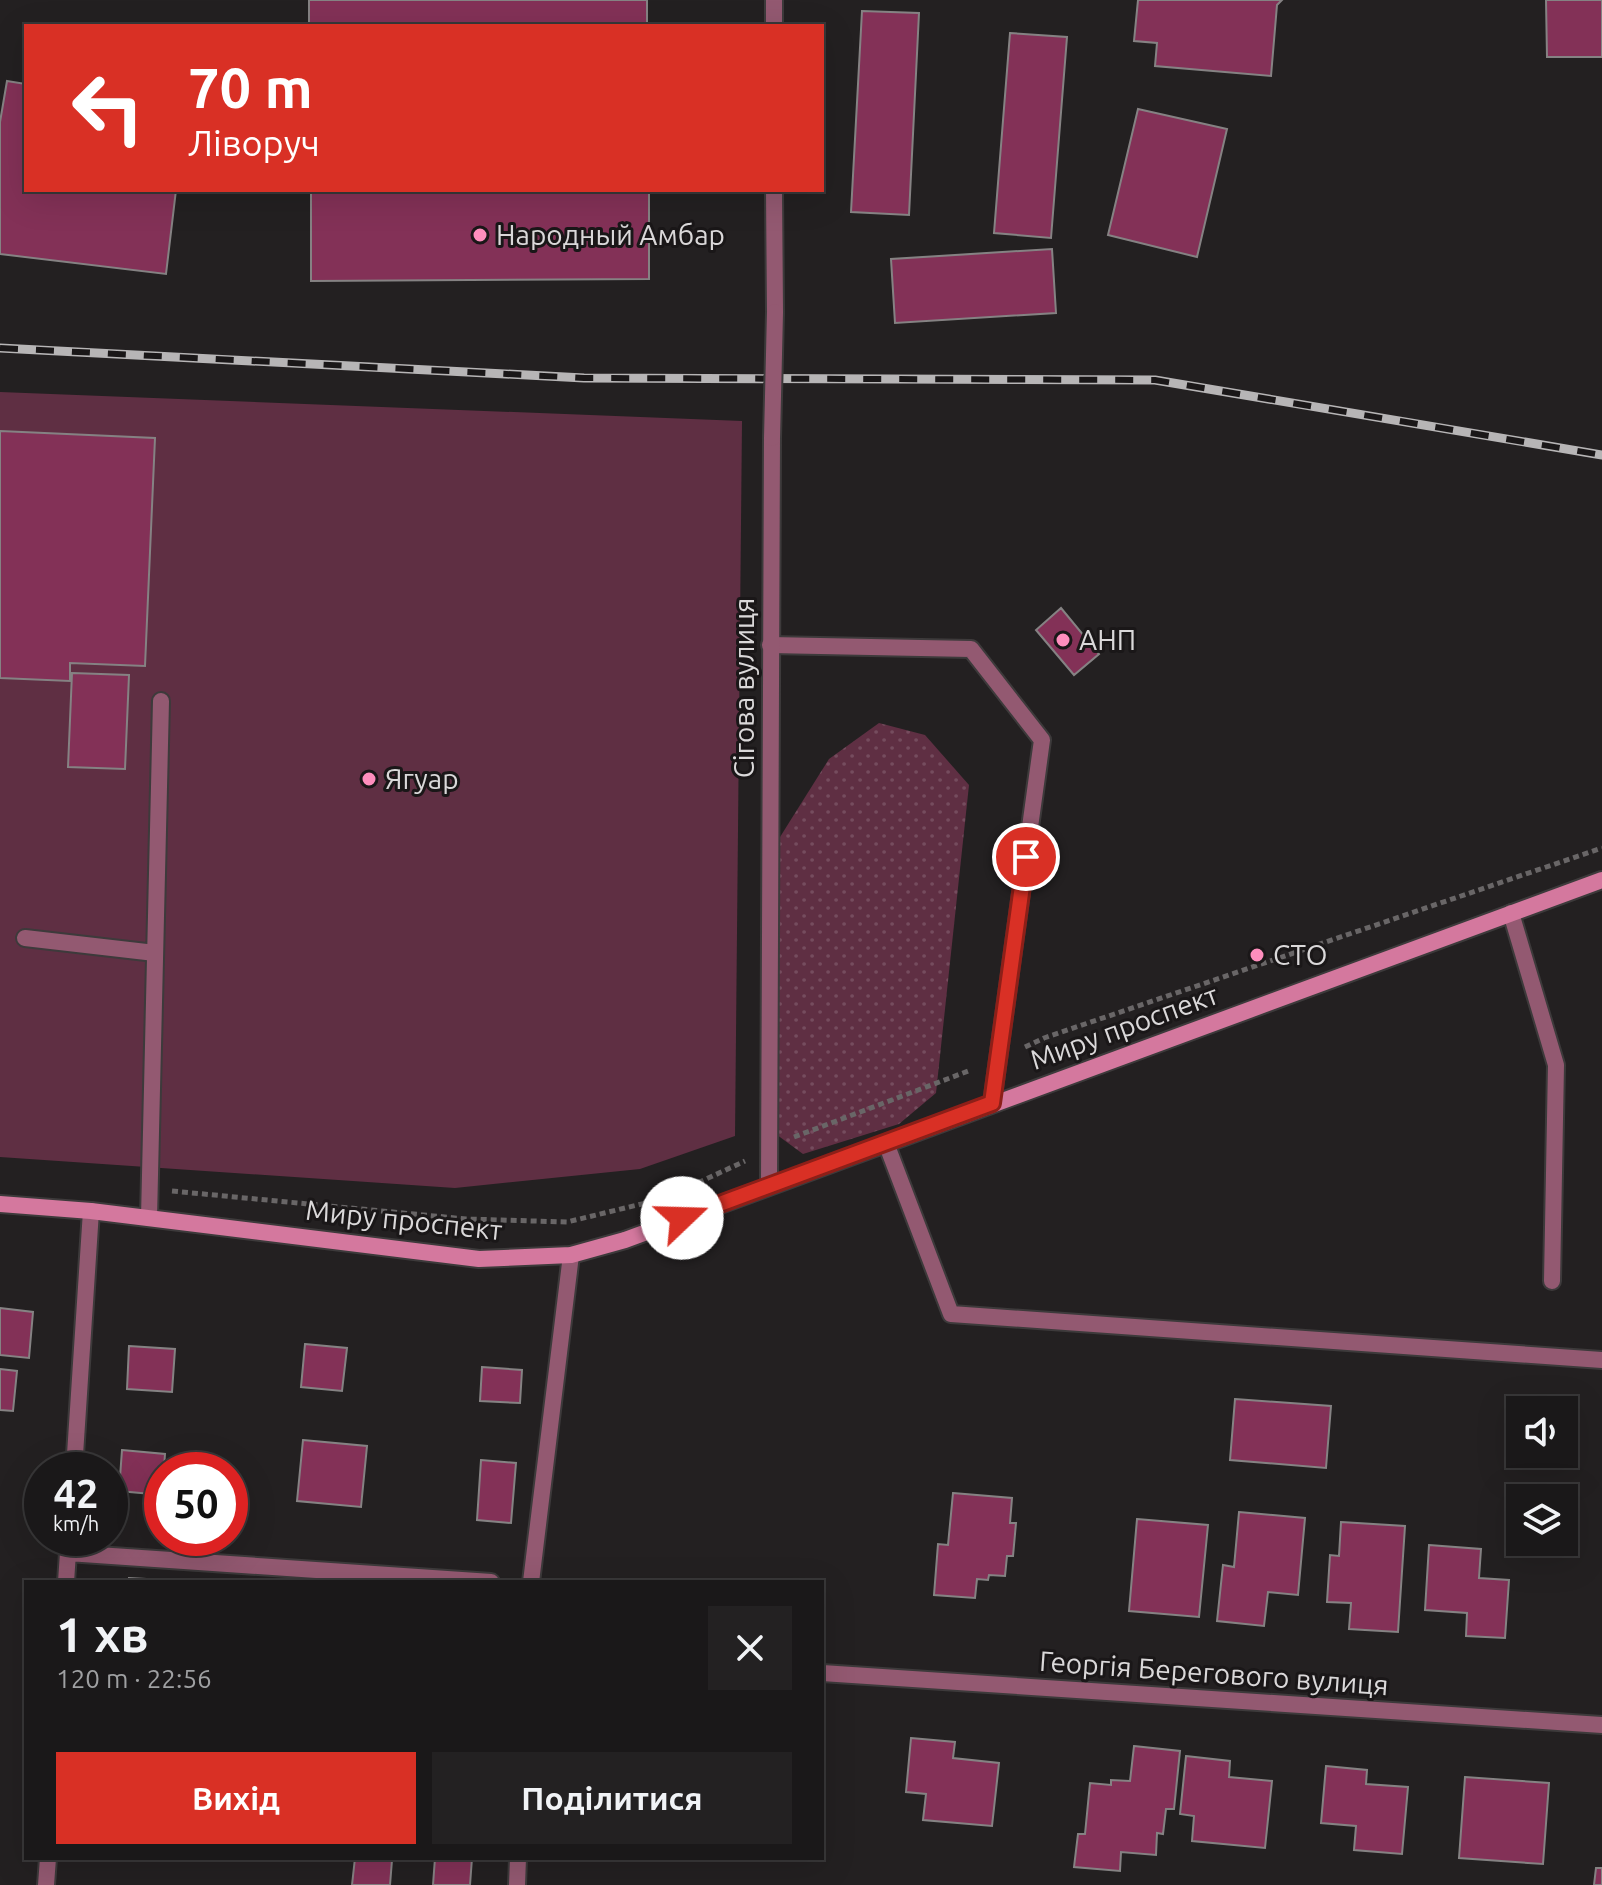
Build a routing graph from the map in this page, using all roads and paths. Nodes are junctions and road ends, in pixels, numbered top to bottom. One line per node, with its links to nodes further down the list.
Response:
1 (774, 0): 2 (street)
2 (774, 24)
3 (774, 192): 4 (street, Сігова вулиця, bridge)
4 (770, 645): 11 (street); 14 (street, Сігова вулиця)
5 (161, 701): 10 (street)
6 (1602, 848): 11 (path)
7 (1602, 880): 8 (main road, Миру проспект)
8 (1511, 913): 12 (main road, Миру проспект); 23 (street)
9 (25, 938): 10 (street)
10 (155, 953): 16 (street)
11 (998, 1060): 12 (street); 14 (path)
12 (992, 1103): 13 (main road, Миру проспект)
13 (886, 1143): 15 (main road, Миру проспект); 24 (street)
14 (769, 1150): 15 (street, Сігова вулиця); 17 (path)
15 (769, 1185): 22 (main road, Миру проспект)
16 (149, 1188): 18 (path); 21 (street)
17 (679, 1192)
18 (652, 1201)
19 (0, 1204): 20 (main road, Миру проспект)
20 (91, 1211): 21 (main road, Миру проспект); 25 (street)
21 (149, 1218): 22 (main road, Миру проспект)
22 (571, 1255): 30 (street)
23 (1552, 1281)
24 (1602, 1360)
25 (75, 1452)
26 (128, 1551): 29 (street)
27 (68, 1556): 28 (street)
28 (66, 1580)
29 (468, 1580)
30 (531, 1580)
31 (824, 1673): 32 (street, Георгія Берегового вулиця)
32 (1602, 1725)
33 (48, 1860): 35 (street)
34 (518, 1860): 36 (street)
35 (46, 1885)
36 (517, 1885)

